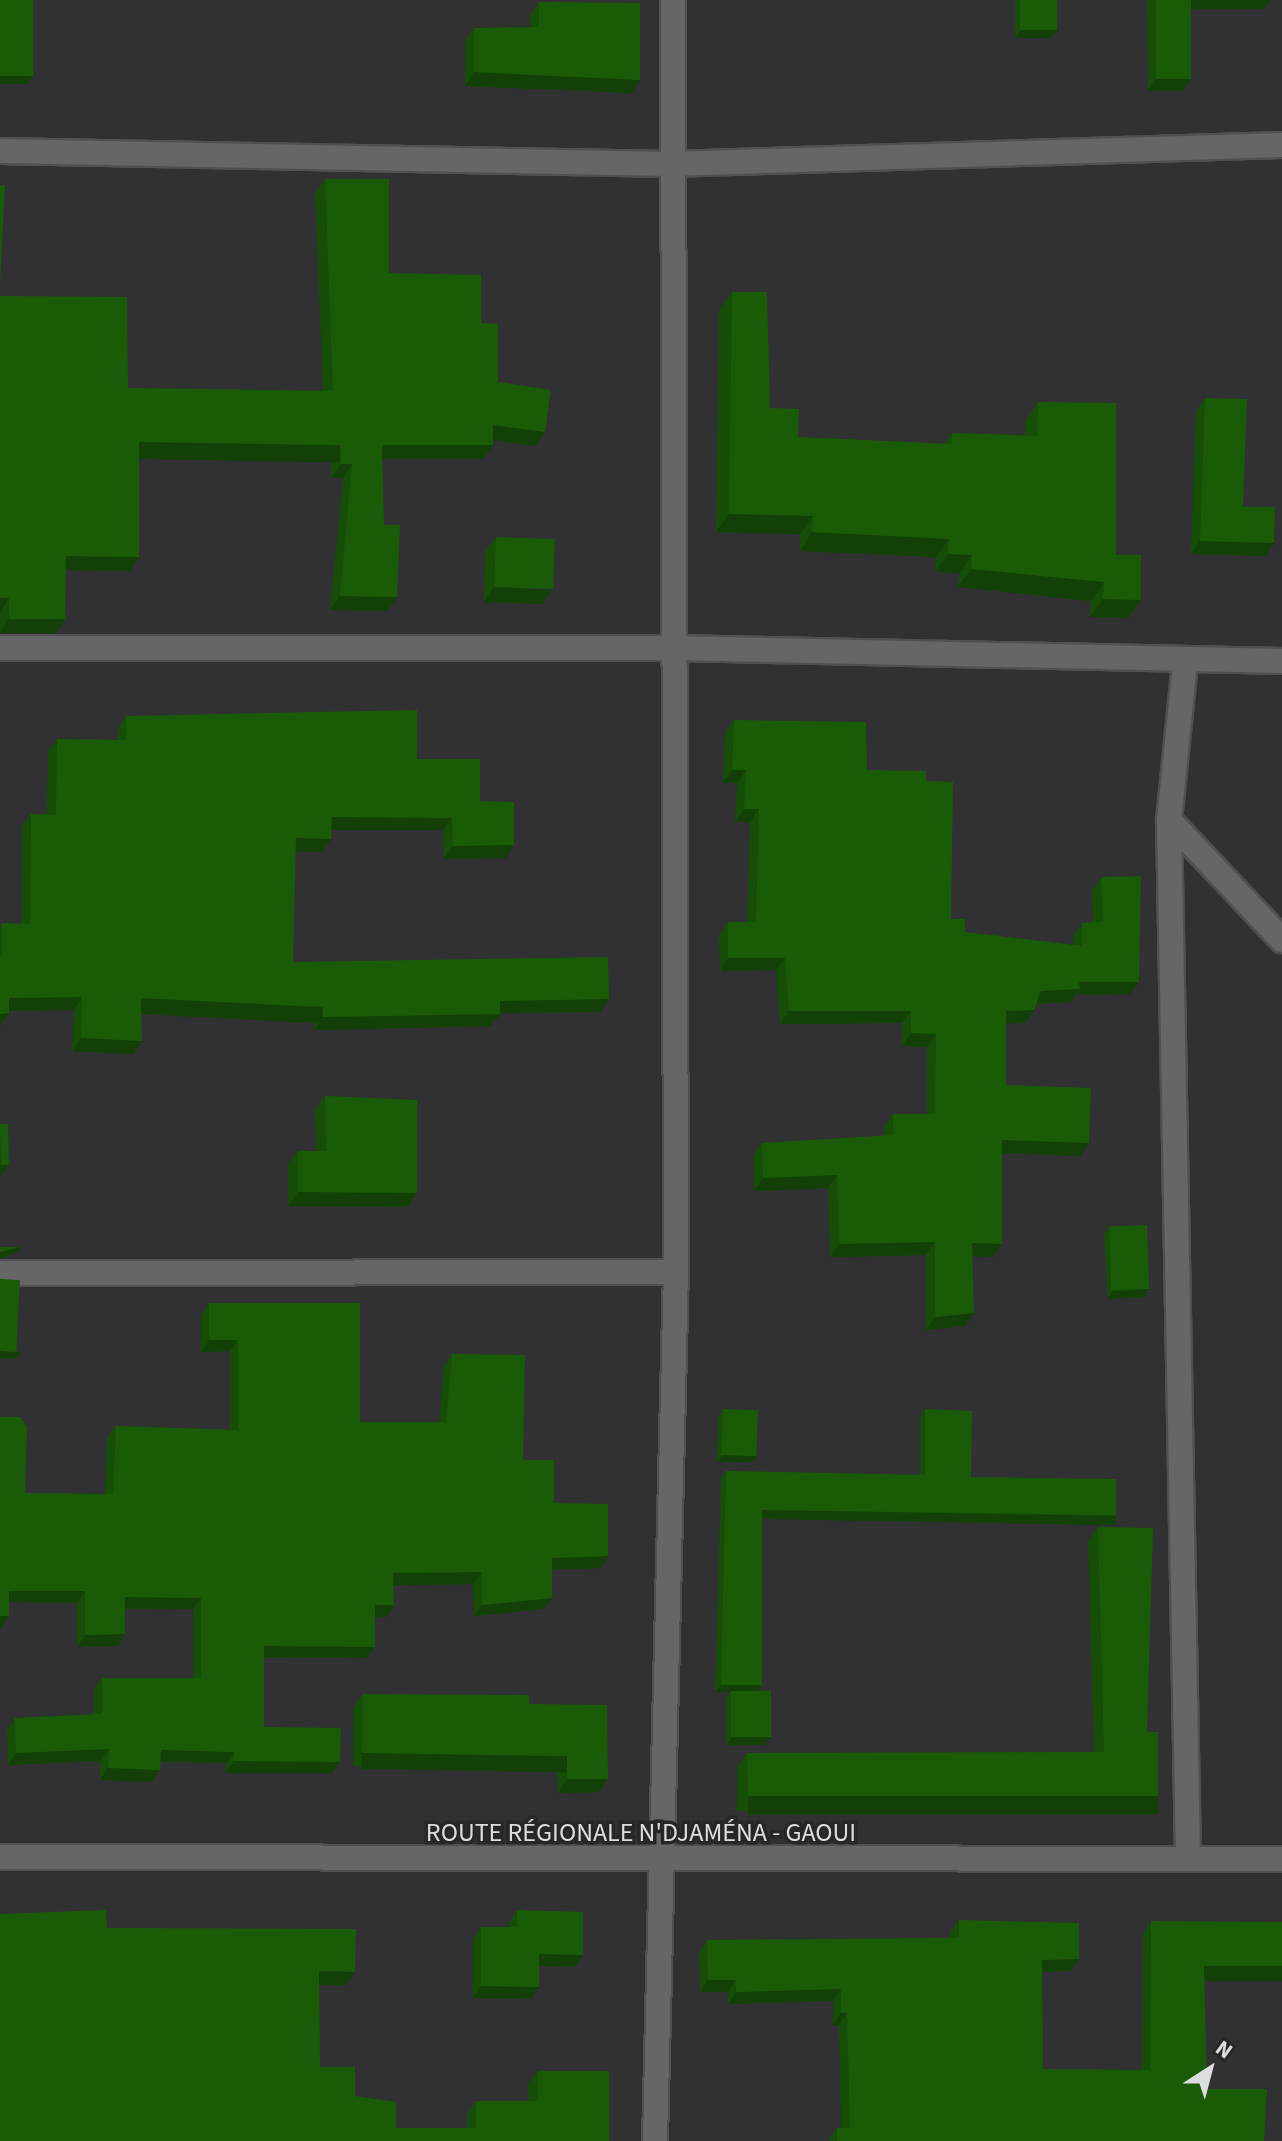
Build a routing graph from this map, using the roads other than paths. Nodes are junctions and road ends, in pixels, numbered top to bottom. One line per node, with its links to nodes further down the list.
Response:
1 (673, 0): 4 (street)
2 (1282, 145): 4 (street)
3 (0, 151): 4 (street)
4 (670, 164): 6 (street)
5 (0, 648): 6 (street)
6 (677, 648): 8 (street); 11 (street)
7 (1282, 661): 8 (street)
8 (1185, 663): 9 (street)
9 (1169, 820): 10 (street); 14 (street)
10 (1282, 940)
11 (676, 1272): 12 (street); 16 (street)
12 (0, 1273)
13 (0, 1857): 16 (street, ROUTE RÉGIONALE N'DJAMÉNA - GAOUI)
14 (1188, 1859): 15 (street, ROUTE RÉGIONALE N'DJAMÉNA - GAOUI); 16 (street, ROUTE RÉGIONALE N'DJAMÉNA - GAOUI)
15 (1282, 1859)
16 (665, 1863): 17 (street)
17 (655, 2141)

